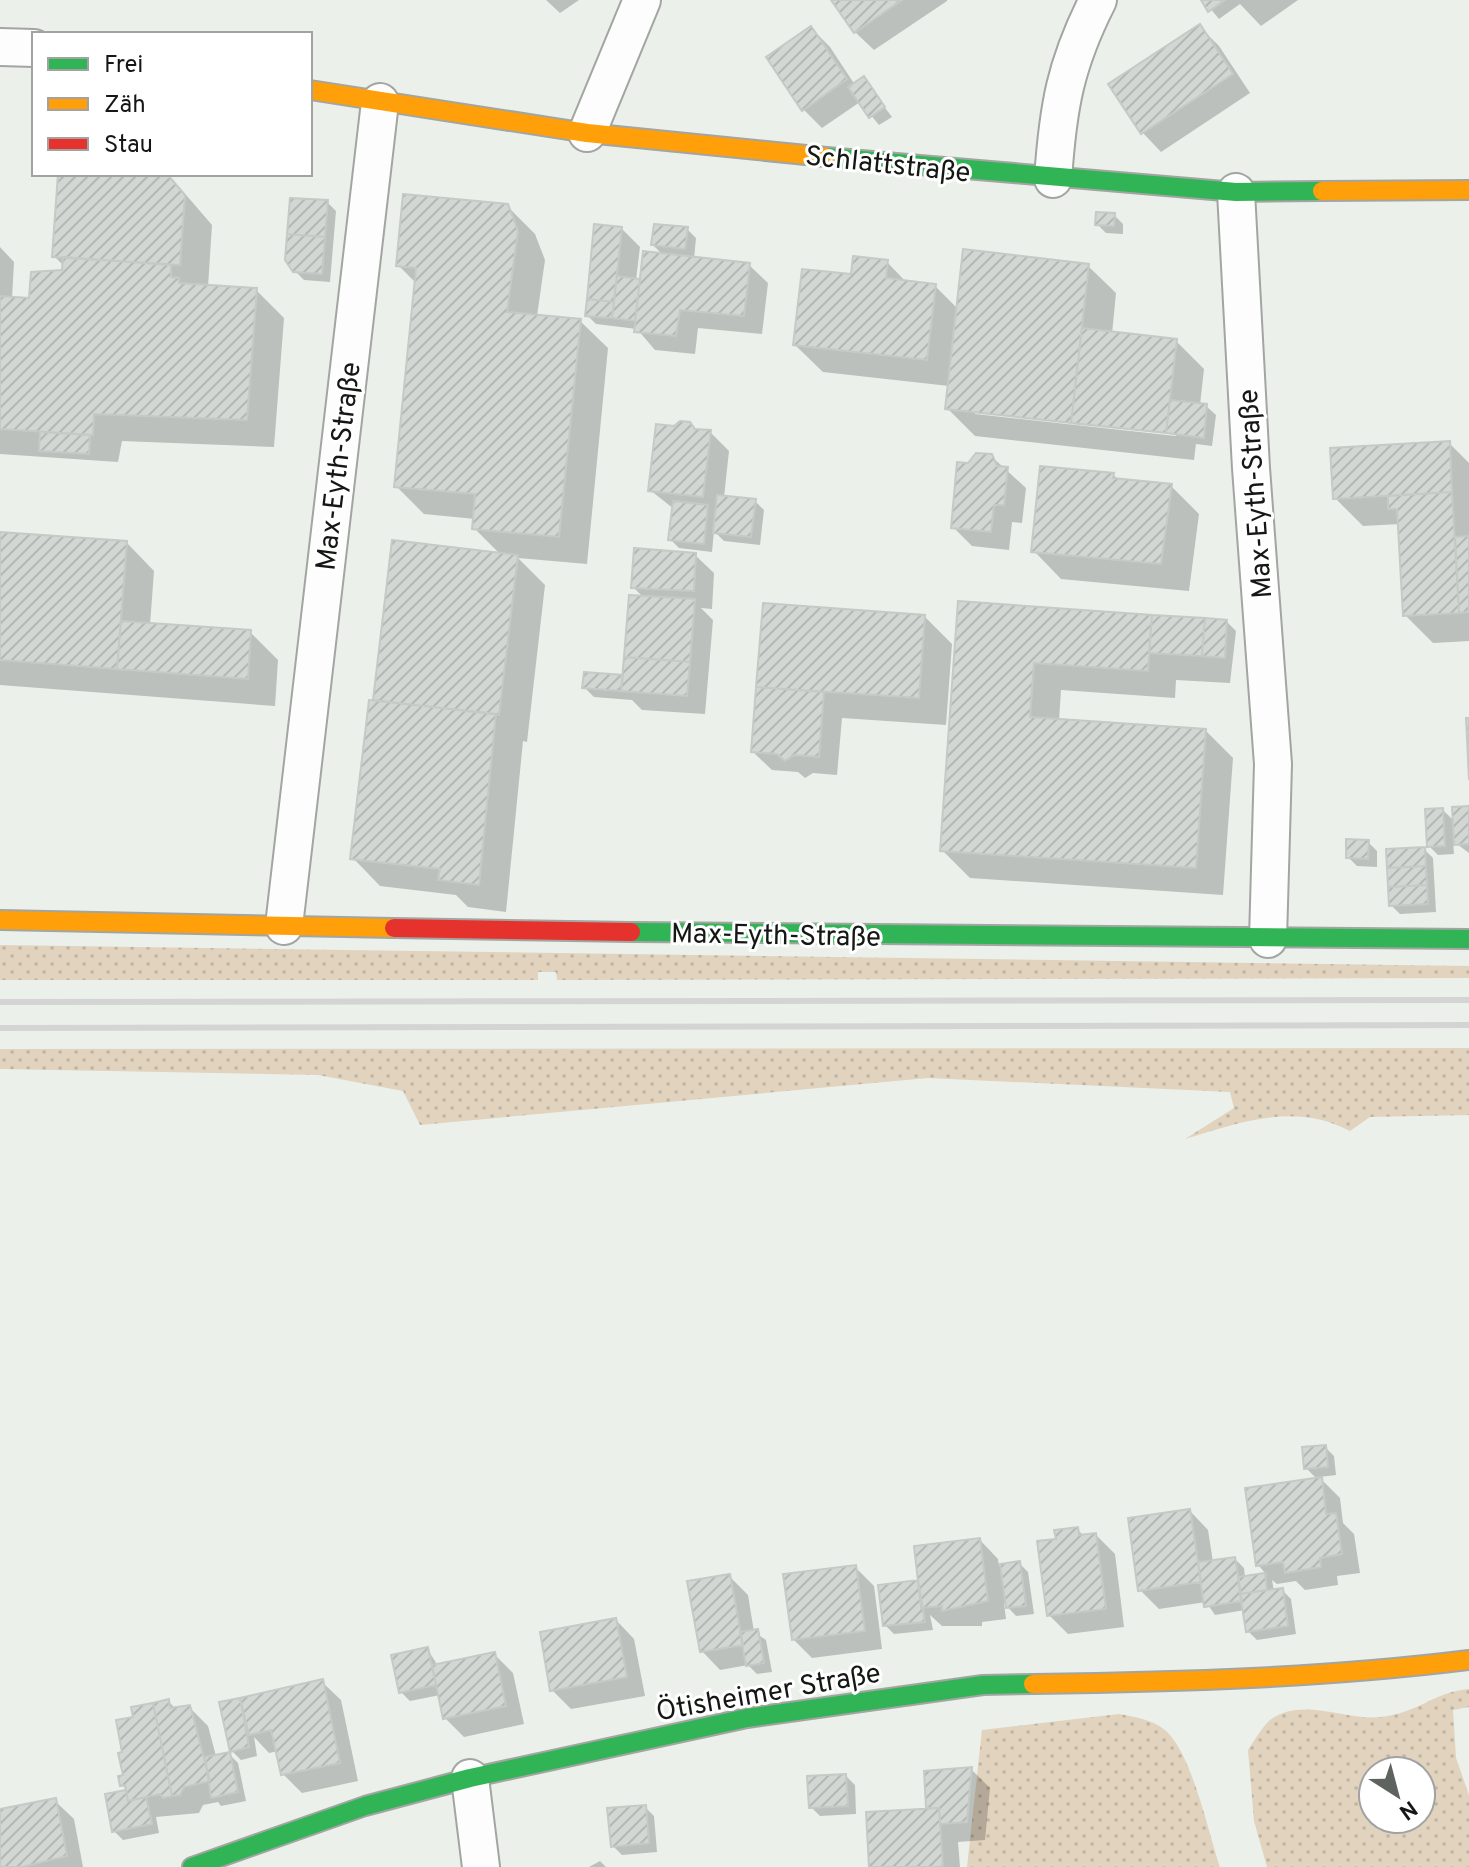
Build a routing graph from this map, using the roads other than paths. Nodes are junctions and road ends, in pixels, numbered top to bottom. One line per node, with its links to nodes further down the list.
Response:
1 (642, 0): 7 (street)
2 (1098, 0): 8 (street)
3 (0, 47): 4 (street)
4 (32, 48)
5 (312, 90): 6 (street, Schlattstraße)
6 (380, 102): 7 (street, Schlattstraße); 12 (street, Max-Eyth-Straße)
7 (587, 133): 8 (street, Schlattstraße)
8 (1053, 179): 10 (street, Schlattstraße)
9 (1469, 190): 10 (street, Schlattstraße)
10 (1236, 192): 13 (street, Max-Eyth-Straße)
11 (0, 920): 12 (street, Max-Eyth-Straße)
12 (284, 926): 13 (street, Max-Eyth-Straße)
13 (1268, 939): 14 (street, Max-Eyth-Straße)
14 (1469, 939)
15 (1469, 1660): 16 (street, Ötisheimer Straße)
16 (470, 1778): 17 (street, Ötisheimer Straße); 18 (street)
17 (192, 1867)
18 (481, 1867)

